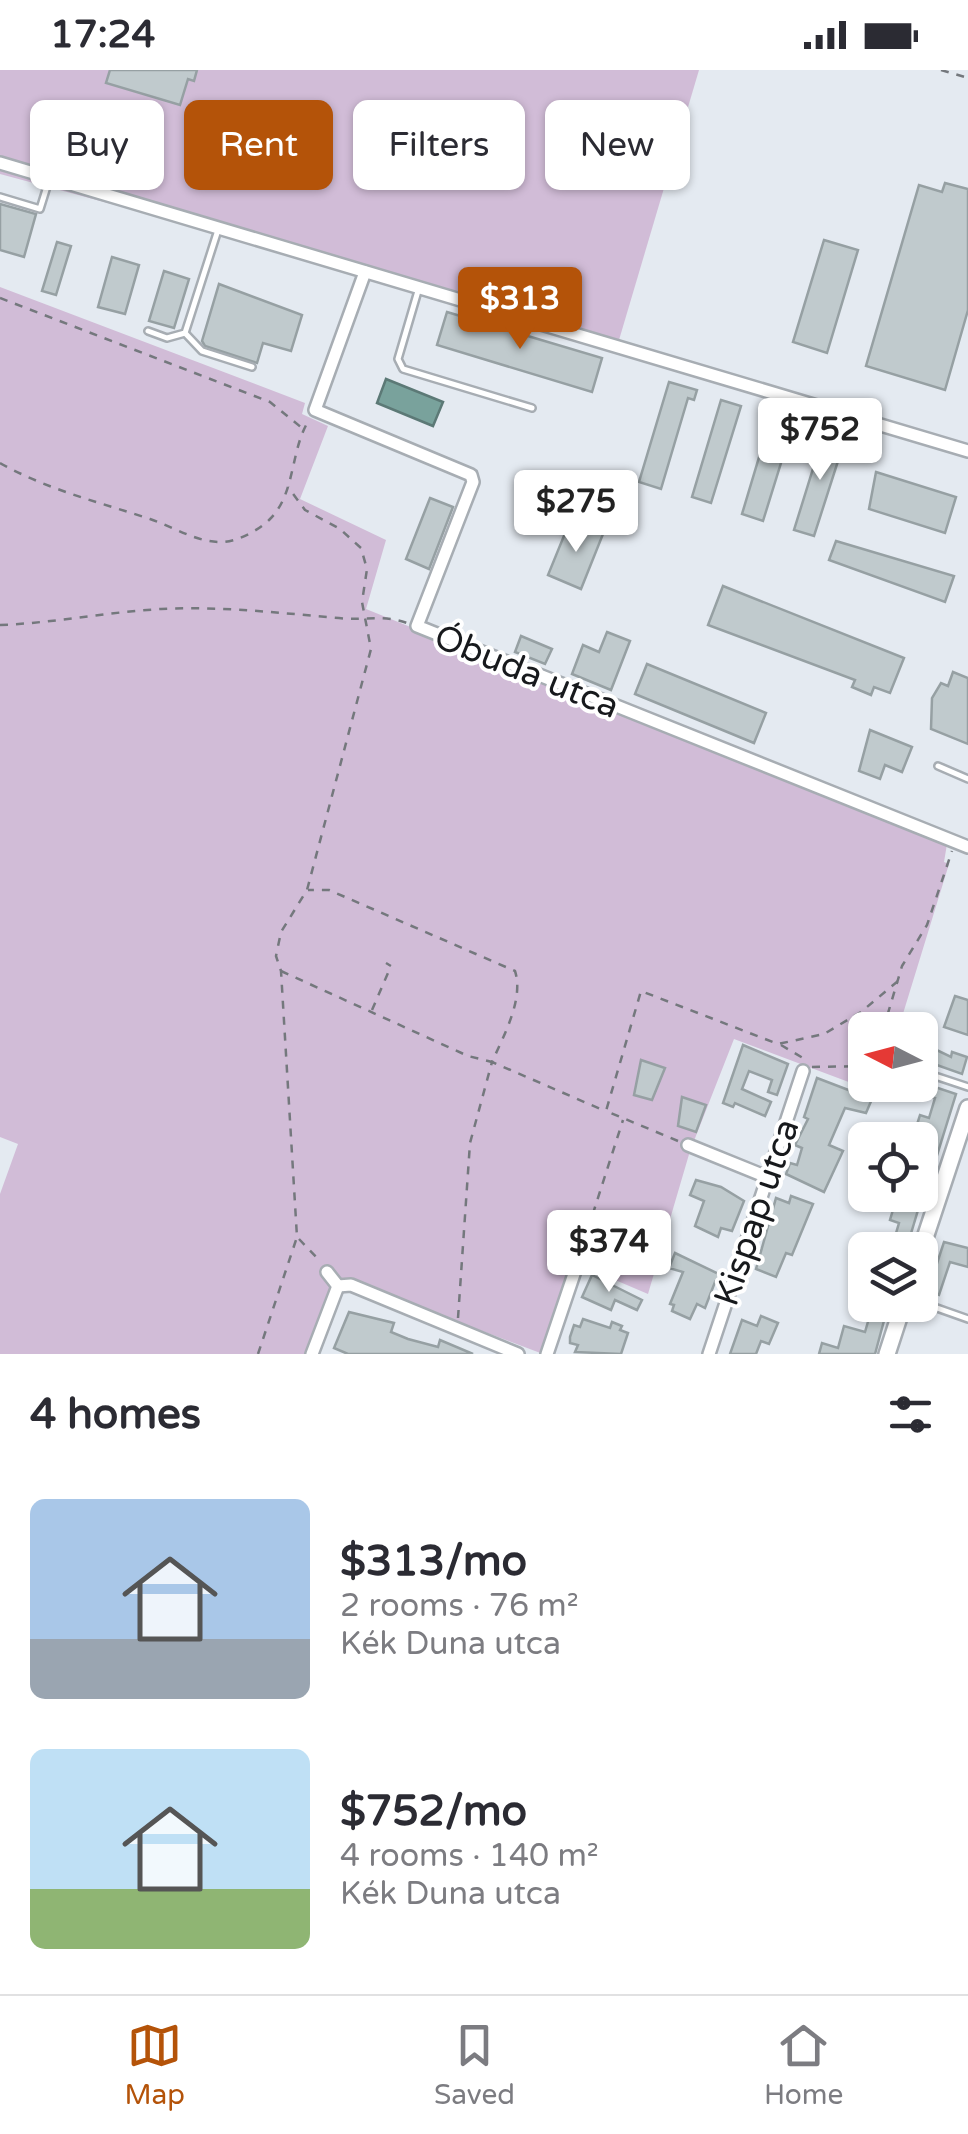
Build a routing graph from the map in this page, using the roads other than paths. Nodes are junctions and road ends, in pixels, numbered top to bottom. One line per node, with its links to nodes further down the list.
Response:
1 (0, 163): 2 (street)
2 (30, 172)
3 (46, 190): 5 (lane)
4 (90, 190): 6 (street)
5 (0, 197)
6 (218, 228): 7 (street); 10 (lane)
7 (365, 272): 8 (street); 16 (street, Óbuda utca)
8 (419, 288): 12 (lane); 13 (street)
9 (148, 331): 10 (lane)
10 (185, 333): 11 (lane)
11 (252, 367)
12 (532, 408)
13 (968, 451)
14 (938, 766): 15 (lane)
15 (968, 779)
16 (968, 848)
17 (803, 1071): 22 (street, Kispap utca)
18 (938, 1077): 19 (lane)
19 (968, 1088)
20 (968, 1108): 23 (main road)
21 (688, 1145): 22 (street)
22 (768, 1177): 33 (street, Kispap utca)
23 (927, 1232)
24 (575, 1271): 32 (street)
25 (327, 1272): 26 (street)
26 (338, 1286): 30 (street); 31 (street)
27 (938, 1308): 28 (lane)
28 (968, 1319)
29 (897, 1322): 34 (main road)
30 (312, 1354)
31 (518, 1354)
32 (547, 1354)
33 (709, 1354)
34 (887, 1354)

